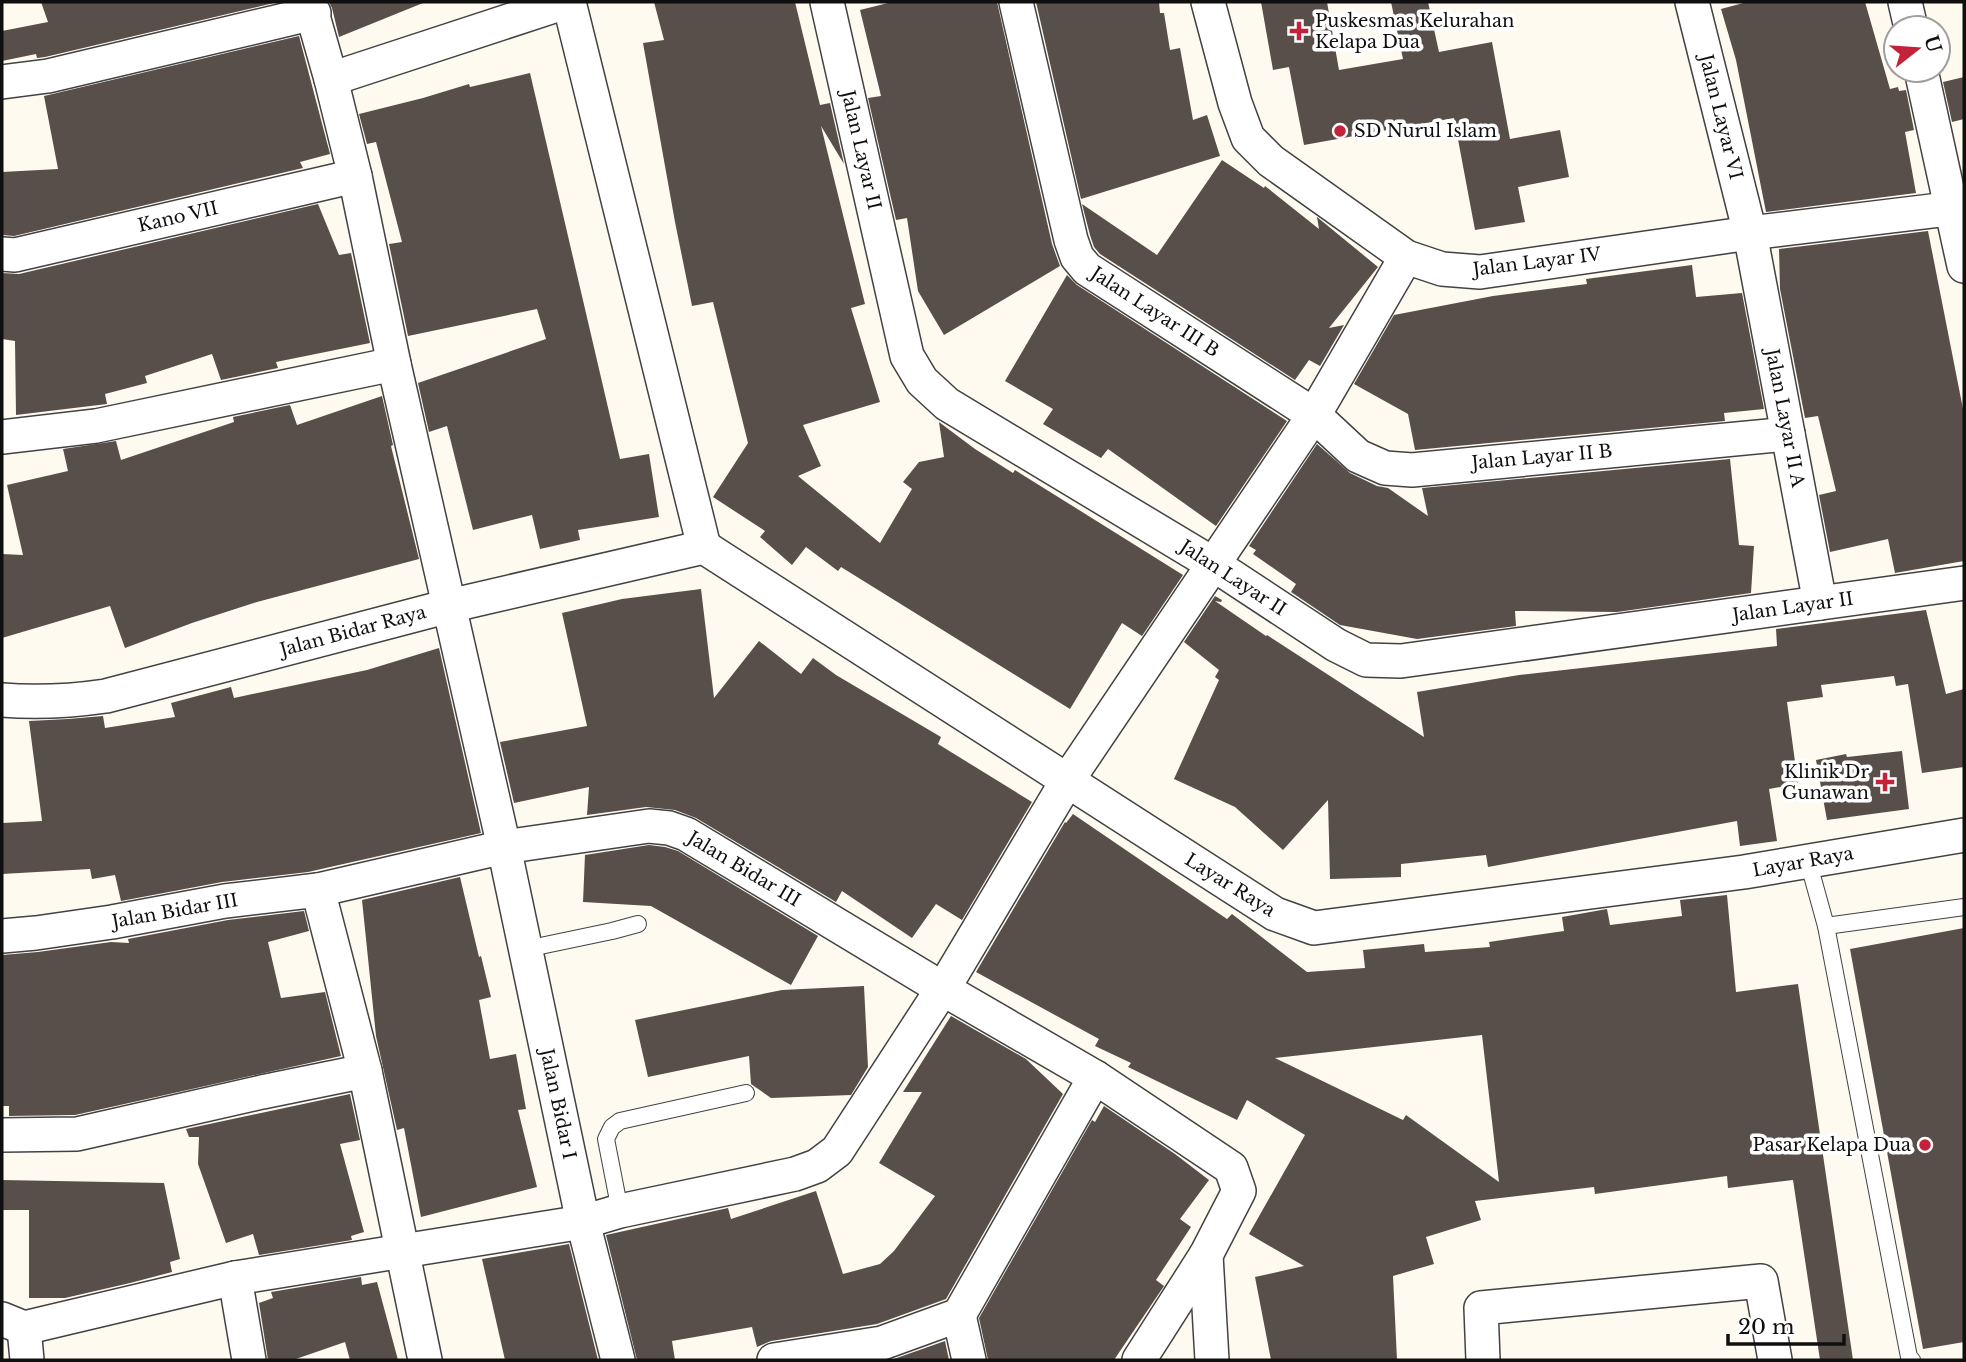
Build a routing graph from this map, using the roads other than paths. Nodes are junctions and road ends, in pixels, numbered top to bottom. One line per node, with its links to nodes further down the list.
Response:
1 (568, 2): 7 (street); 20 (street)
2 (827, 2): 21 (street, Jalan Layar II)
3 (1016, 2): 17 (street, Jalan Layar III B)
4 (1208, 2): 14 (street, Jalan Layar IV)
5 (1692, 2): 12 (street, Jalan Layar VI)
6 (312, 8): 7 (street, Jalan Bidar I); 8 (street)
7 (331, 79): 10 (street, Jalan Bidar I)
8 (2, 82)
9 (1925, 84): 11 (street)
10 (355, 176): 13 (street, Kano VII); 16 (street, Jalan Bidar I)
11 (1958, 208): 12 (street, Jalan Layar IV); 15 (street)
12 (1751, 233): 14 (street, Jalan Layar IV); 18 (street, Jalan Layar II A)
13 (2, 254)
14 (1406, 257): 17 (street)
15 (1964, 266)
16 (394, 364): 19 (street); 24 (street, Jalan Bidar I)
17 (1314, 415): 18 (street, Jalan Layar II B); 21 (street)
18 (1788, 434): 23 (street, Jalan Layar II A)
19 (2, 437)
20 (704, 547): 24 (street, Jalan Bidar Raya); 26 (street, Layar Raya)
21 (1213, 564): 23 (street, Jalan Layar II); 26 (street)
22 (1964, 583): 23 (street, Jalan Layar II)
23 (1820, 603)
24 (449, 606): 25 (street, Jalan Bidar Raya); 28 (street, Jalan Bidar I)
25 (2, 701)
26 (1067, 781): 29 (street, Layar Raya); 36 (street)
27 (1964, 835): 29 (street, Layar Raya)
28 (504, 847): 30 (street, Jalan Bidar III); 35 (street, Jalan Bidar I); 36 (street, Jalan Bidar III)
29 (1808, 861): 33 (lane)
30 (318, 890): 34 (street, Jalan Bidar III); 37 (street)
31 (1964, 907): 33 (lane)
32 (638, 924): 35 (lane)
33 (1826, 926): 57 (lane)
34 (2, 936)
35 (526, 949): 42 (street, Jalan Bidar I)
36 (943, 989): 38 (street, Jalan Bidar III); 41 (street)
37 (365, 1072): 40 (street); 43 (street)
38 (1095, 1077): 44 (street, Jalan Bidar III); 46 (street)
39 (746, 1093): 41 (lane)
40 (2, 1135)
41 (620, 1211): 42 (street)
42 (583, 1222): 43 (street); 50 (street, Jalan Bidar I)
43 (401, 1252): 45 (street); 49 (street)
44 (1206, 1255): 53 (street); 54 (street)
45 (234, 1278): 47 (street); 48 (street)
46 (959, 1315): 51 (street); 52 (street)
47 (18, 1336)
48 (249, 1360)
49 (425, 1360)
50 (618, 1360)
51 (774, 1360)
52 (969, 1360)
53 (1139, 1360)
54 (1212, 1360)
55 (1483, 1360): 56 (street)
56 (1775, 1360)
57 (1912, 1360)

